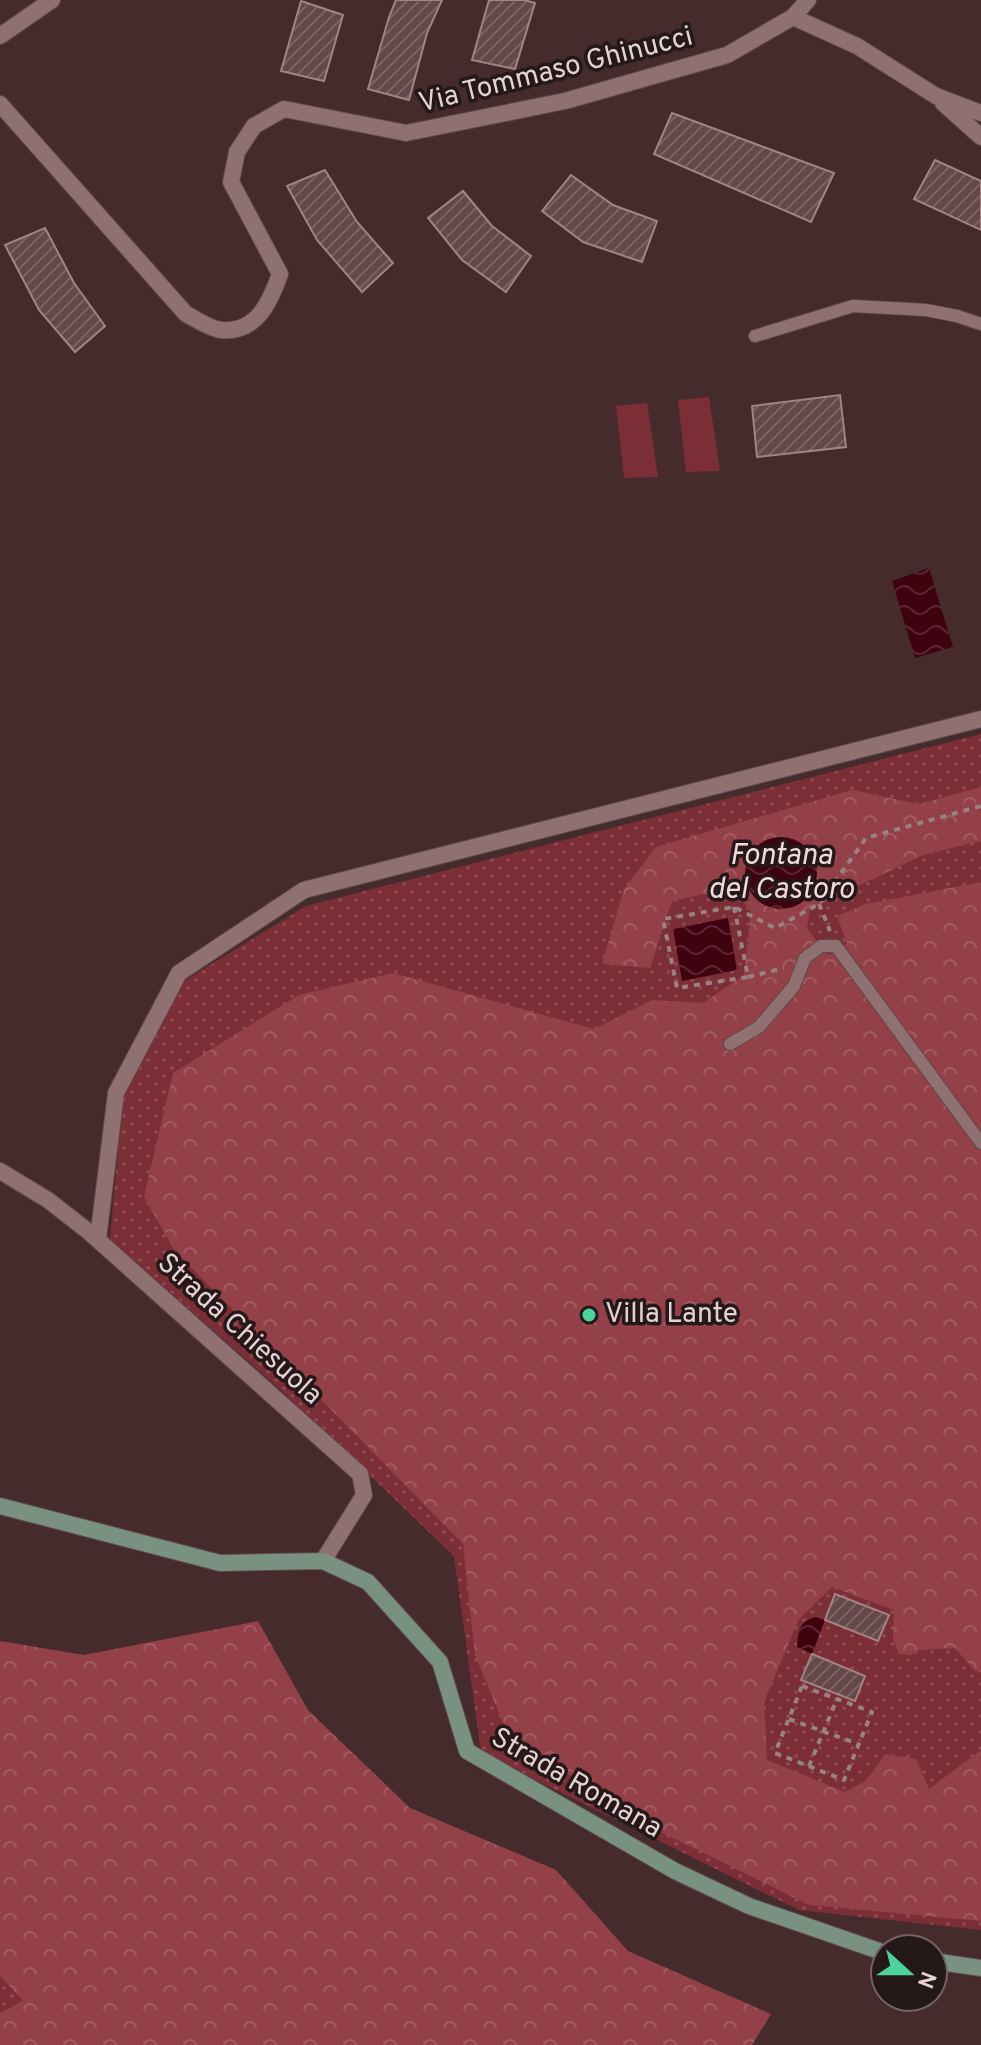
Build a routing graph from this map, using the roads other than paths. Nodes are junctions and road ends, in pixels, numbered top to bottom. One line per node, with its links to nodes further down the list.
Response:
1 (52, 0): 4 (street)
2 (808, 0): 3 (street, Via Tommaso Ghinucci)
3 (793, 17): 5 (street); 6 (street, Via Tommaso Ghinucci)
4 (0, 36)
5 (936, 96): 7 (street); 8 (street)
6 (0, 104)
7 (981, 113)
8 (981, 137)
9 (981, 324): 10 (lane)
10 (755, 336)
11 (981, 719): 15 (street)
12 (730, 1044): 13 (lane)
13 (981, 1143)
14 (0, 1171): 15 (street, Strada Chiesuola)
15 (98, 1239): 17 (street, Strada Chiesuola)
16 (0, 1506): 17 (street, Strada Romana)
17 (323, 1561): 18 (street, Strada Romana)
18 (869, 1947)
19 (949, 1963): 20 (street)
20 (981, 1968)

